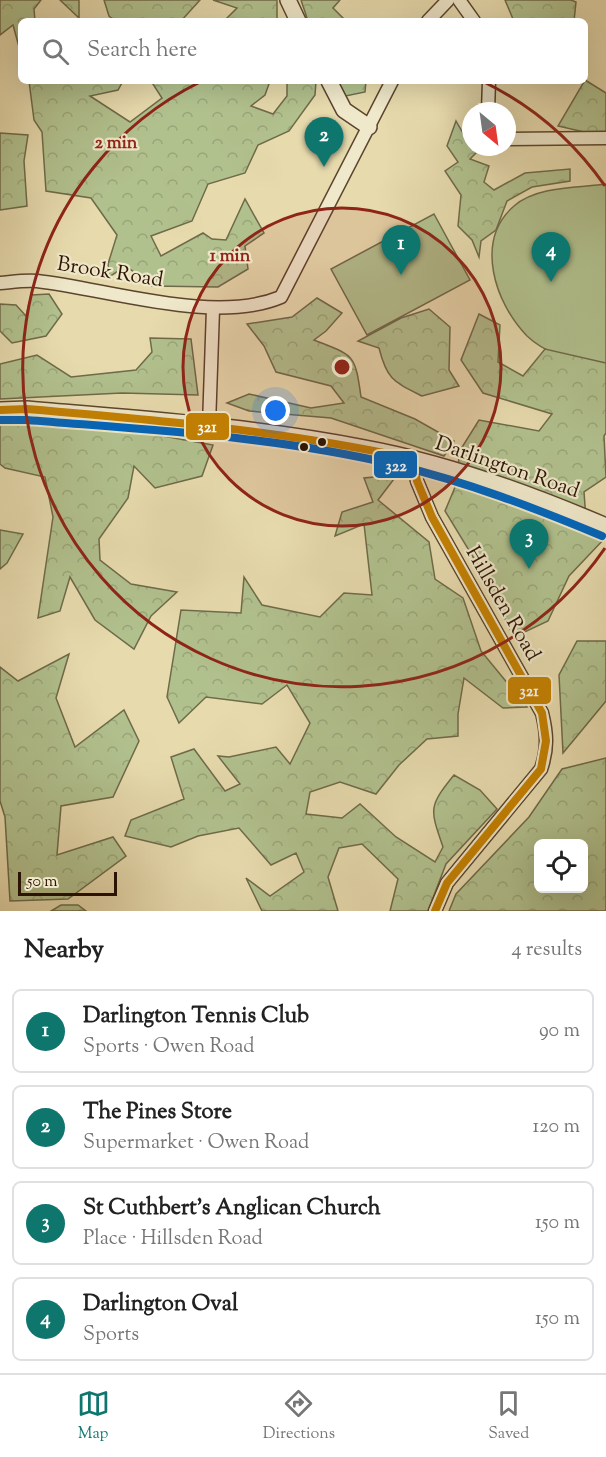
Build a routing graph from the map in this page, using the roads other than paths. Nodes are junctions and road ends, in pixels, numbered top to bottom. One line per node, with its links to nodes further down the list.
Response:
1 (288, 0): 4 (street)
2 (448, 0): 5 (street)
3 (459, 0): 6 (street)
4 (297, 18)
5 (431, 18)
6 (472, 18)
7 (331, 84): 11 (street)
8 (390, 84): 11 (street)
9 (489, 84): 10 (street)
10 (488, 102)
11 (369, 127): 15 (street, Brook Road)
12 (606, 138): 13 (street)
13 (516, 139)
14 (0, 283): 15 (street, Brook Road)
15 (213, 309): 17 (street)
16 (0, 410): 17 (street, Darlington Road)
17 (209, 425): 18 (street, Darlington Road)
18 (414, 459): 19 (street, Darlington Road); 20 (street, Hillsden Road)
19 (606, 526)
20 (435, 911)

